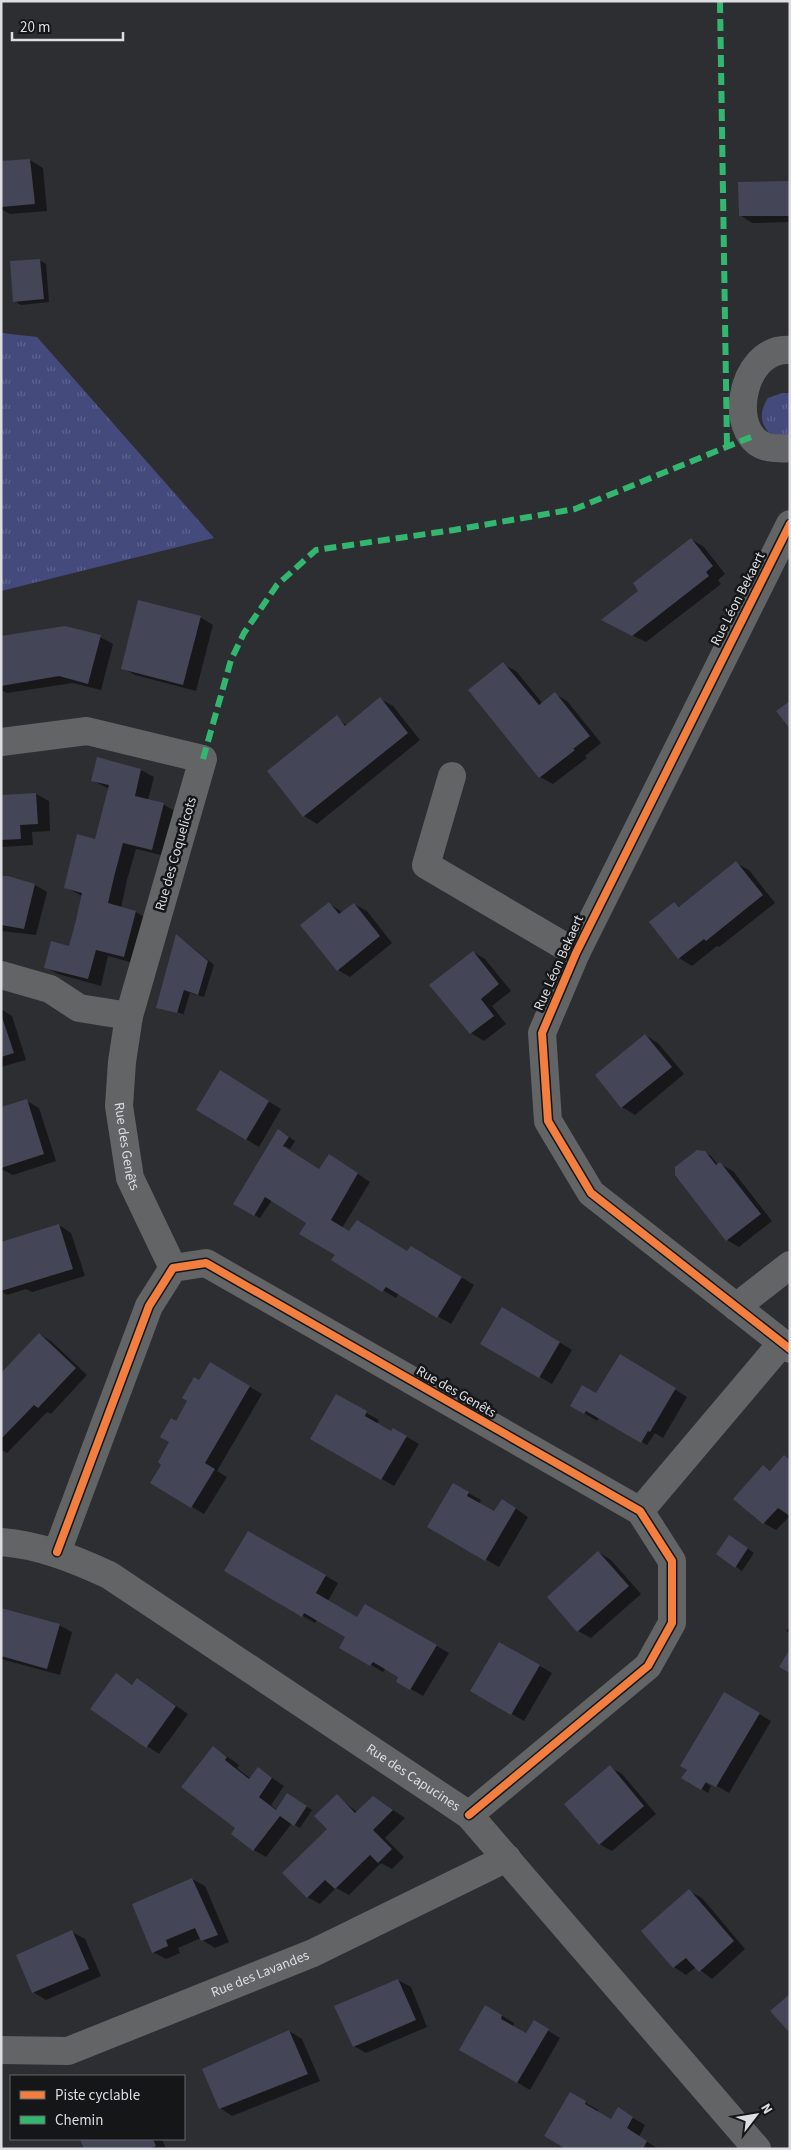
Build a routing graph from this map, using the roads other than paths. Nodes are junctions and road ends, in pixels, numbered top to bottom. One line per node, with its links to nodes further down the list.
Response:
1 (790, 350): 2 (street)
2 (790, 448)
3 (790, 524): 6 (street, Rue Léon Bekaert)
4 (1, 742): 8 (street, Rue des Coquelicots)
5 (452, 776): 6 (street, Rue Léon Bekaert)
6 (576, 953): 11 (street, Rue Léon Bekaert)
7 (1, 975): 8 (street)
8 (129, 1016): 10 (street, Rue des Genêts)
9 (790, 1264): 11 (street)
10 (173, 1268): 13 (street, Rue des Genêts); 15 (street)
11 (736, 1307): 12 (street, Rue Léon Bekaert)
12 (786, 1346): 13 (street)
13 (640, 1511): 16 (street, Rue des Genêts)
14 (1, 1542): 15 (street, Rue des Capucines)
15 (57, 1552): 16 (street, Rue des Capucines)
16 (469, 1815): 17 (street, Rue des Capucines)
17 (507, 1858): 18 (street, Rue des Lavandes); 19 (street, Rue des Capucines)
18 (1, 2050)
19 (757, 2149)

